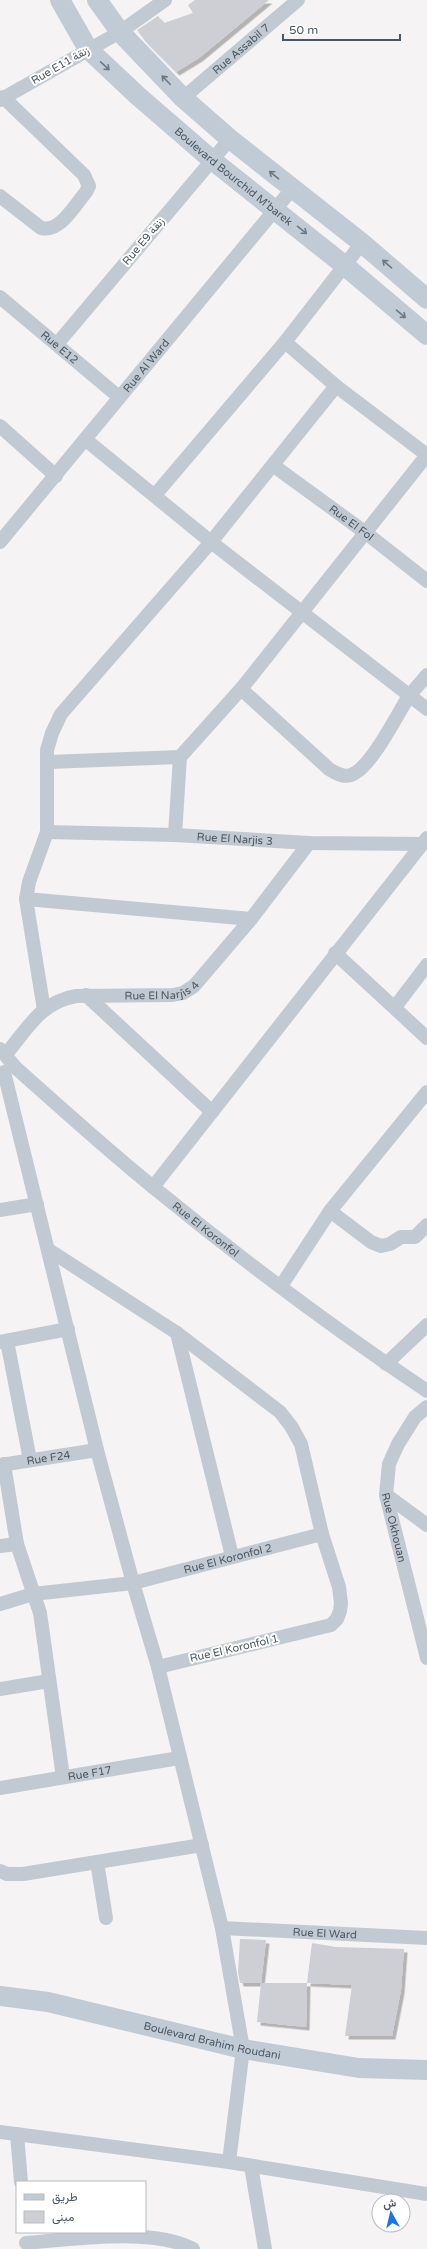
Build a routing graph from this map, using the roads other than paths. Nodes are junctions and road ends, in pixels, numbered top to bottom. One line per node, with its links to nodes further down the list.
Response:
1 (60, 0): 6 (main road, Boulevard Bourchid M'barek)
2 (97, 0): 5 (main road)
3 (165, 0): 5 (street, Rue E11 زنقة)
4 (298, 0): 7 (street, Rue Assabil 7)
5 (120, 32): 6 (street, Rue E11 زنقة); 7 (main road, one-way to 5)
6 (88, 49): 8 (street, Rue E11 زنقة); 10 (main road, Boulevard Bourchid M'barek, one-way to 10)
7 (183, 98): 9 (main road)
8 (2, 99): 12 (street)
9 (230, 139): 10 (street, Rue E9 زنقة); 11 (main road, one-way to 9)
10 (212, 160): 13 (main road, Boulevard Bourchid M'barek); 20 (street, Rue E9 زنقة)
11 (292, 189): 13 (street, Rue Al Ward); 14 (main road)
12 (0, 196)
13 (277, 210): 15 (main road, Boulevard Bourchid M'barek, one-way to 15); 22 (street, Rue Al Ward)
14 (362, 243): 15 (street); 17 (main road, one-way to 14)
15 (344, 265): 18 (main road, Boulevard Bourchid M'barek, one-way to 18); 19 (street)
16 (0, 297): 20 (street, Rue E12)
17 (427, 299)
18 (427, 335)
19 (285, 342): 21 (street); 28 (street)
20 (57, 344): 22 (street, Rue E12)
21 (336, 386): 25 (street); 26 (street)
22 (119, 397): 24 (street, Rue Al Ward)
23 (0, 426): 27 (street)
24 (86, 440): 27 (street, Rue Al Ward); 28 (street)
25 (427, 455): 29 (street)
26 (274, 466): 29 (street, Rue El Fol); 31 (street)
27 (56, 476): 30 (street, Rue Al Ward)
28 (155, 495): 31 (street)
29 (366, 533): 32 (street, Rue El Fol); 33 (street)
30 (0, 542)
31 (211, 542): 33 (street); 39 (street)
32 (427, 581)
33 (302, 613): 35 (street); 36 (street)
34 (427, 675): 36 (street)
35 (241, 689): 36 (street); 38 (street)
36 (410, 695): 37 (street)
37 (427, 709)
38 (180, 756): 39 (street); 41 (street)
39 (48, 762): 40 (street)
40 (47, 832): 41 (street, Rue El Narjis 3); 44 (street)
41 (175, 835): 43 (street, Rue El Narjis 3)
42 (424, 841): 43 (street, Rue El Narjis 3); 46 (street)
43 (309, 843): 45 (street, Rue El Narjis 4)
44 (26, 899): 45 (street); 50 (street)
45 (252, 919): 48 (street, Rue El Narjis 4)
46 (335, 953): 49 (street); 55 (street)
47 (427, 965): 49 (street)
48 (86, 995): 50 (street, Rue El Narjis 4); 55 (street)
49 (395, 1007): 51 (street)
50 (44, 1010): 52 (street)
51 (427, 1038)
52 (3, 1051): 53 (street, Rue El Koronfol)
53 (7, 1071): 56 (street, Rue El Koronfol); 57 (street)
54 (427, 1092): 59 (street)
55 (212, 1112): 56 (street)
56 (153, 1187): 62 (street, Rue El Koronfol)
57 (37, 1204): 58 (street); 61 (street)
58 (0, 1210)
59 (330, 1211): 60 (street); 62 (street)
60 (427, 1225)
61 (49, 1250): 64 (street); 65 (street)
62 (281, 1286): 67 (street, Rue El Koronfol)
63 (427, 1325): 67 (street)
64 (68, 1329): 66 (street); 70 (street)
65 (177, 1333): 75 (street); 78 (street)
66 (3, 1341): 71 (street)
67 (386, 1364): 68 (street, Rue El Koronfol)
68 (427, 1391)
69 (427, 1407): 73 (street, Rue Okhouan)
70 (97, 1450): 71 (street, Rue F24); 79 (street)
71 (30, 1460): 72 (street, Rue F24)
72 (2, 1465): 76 (street)
73 (386, 1495): 74 (street); 82 (street, Rue Okhouan)
74 (427, 1525)
75 (322, 1534): 78 (street, Rue El Koronfol 2); 83 (street, Rue El Koronfol 1)
76 (17, 1544): 77 (street); 80 (street)
77 (0, 1546)
78 (232, 1556): 79 (street, Rue El Koronfol 2)
79 (132, 1583): 80 (street, Rue El Koronfol 2); 83 (street)
80 (33, 1594): 81 (street, Rue El Koronfol 2); 84 (street)
81 (0, 1604)
82 (427, 1658)
83 (158, 1667): 86 (street)
84 (49, 1681): 85 (street); 87 (street)
85 (0, 1689)
86 (179, 1758): 87 (street, Rue F17); 89 (street)
87 (63, 1777): 88 (street, Rue F17)
88 (0, 1788)
89 (202, 1846): 90 (street); 93 (street)
90 (97, 1862): 91 (street); 92 (street)
91 (0, 1871)
92 (106, 1918)
93 (222, 1928): 94 (street, Rue El Ward); 96 (street)
94 (427, 1938)
95 (0, 1996): 96 (main road, Boulevard Brahim Roudani)
96 (243, 2049): 97 (main road, Boulevard Brahim Roudani); 100 (street)
97 (427, 2070)
98 (0, 2132): 99 (street)
99 (17, 2134): 100 (street); 102 (street)
100 (229, 2162): 101 (street)
101 (252, 2166): 103 (street); 107 (street)
102 (21, 2181)
103 (427, 2194)
104 (26, 2241): 105 (street)
105 (104, 2243): 106 (street)
106 (193, 2249)
107 (265, 2249)

